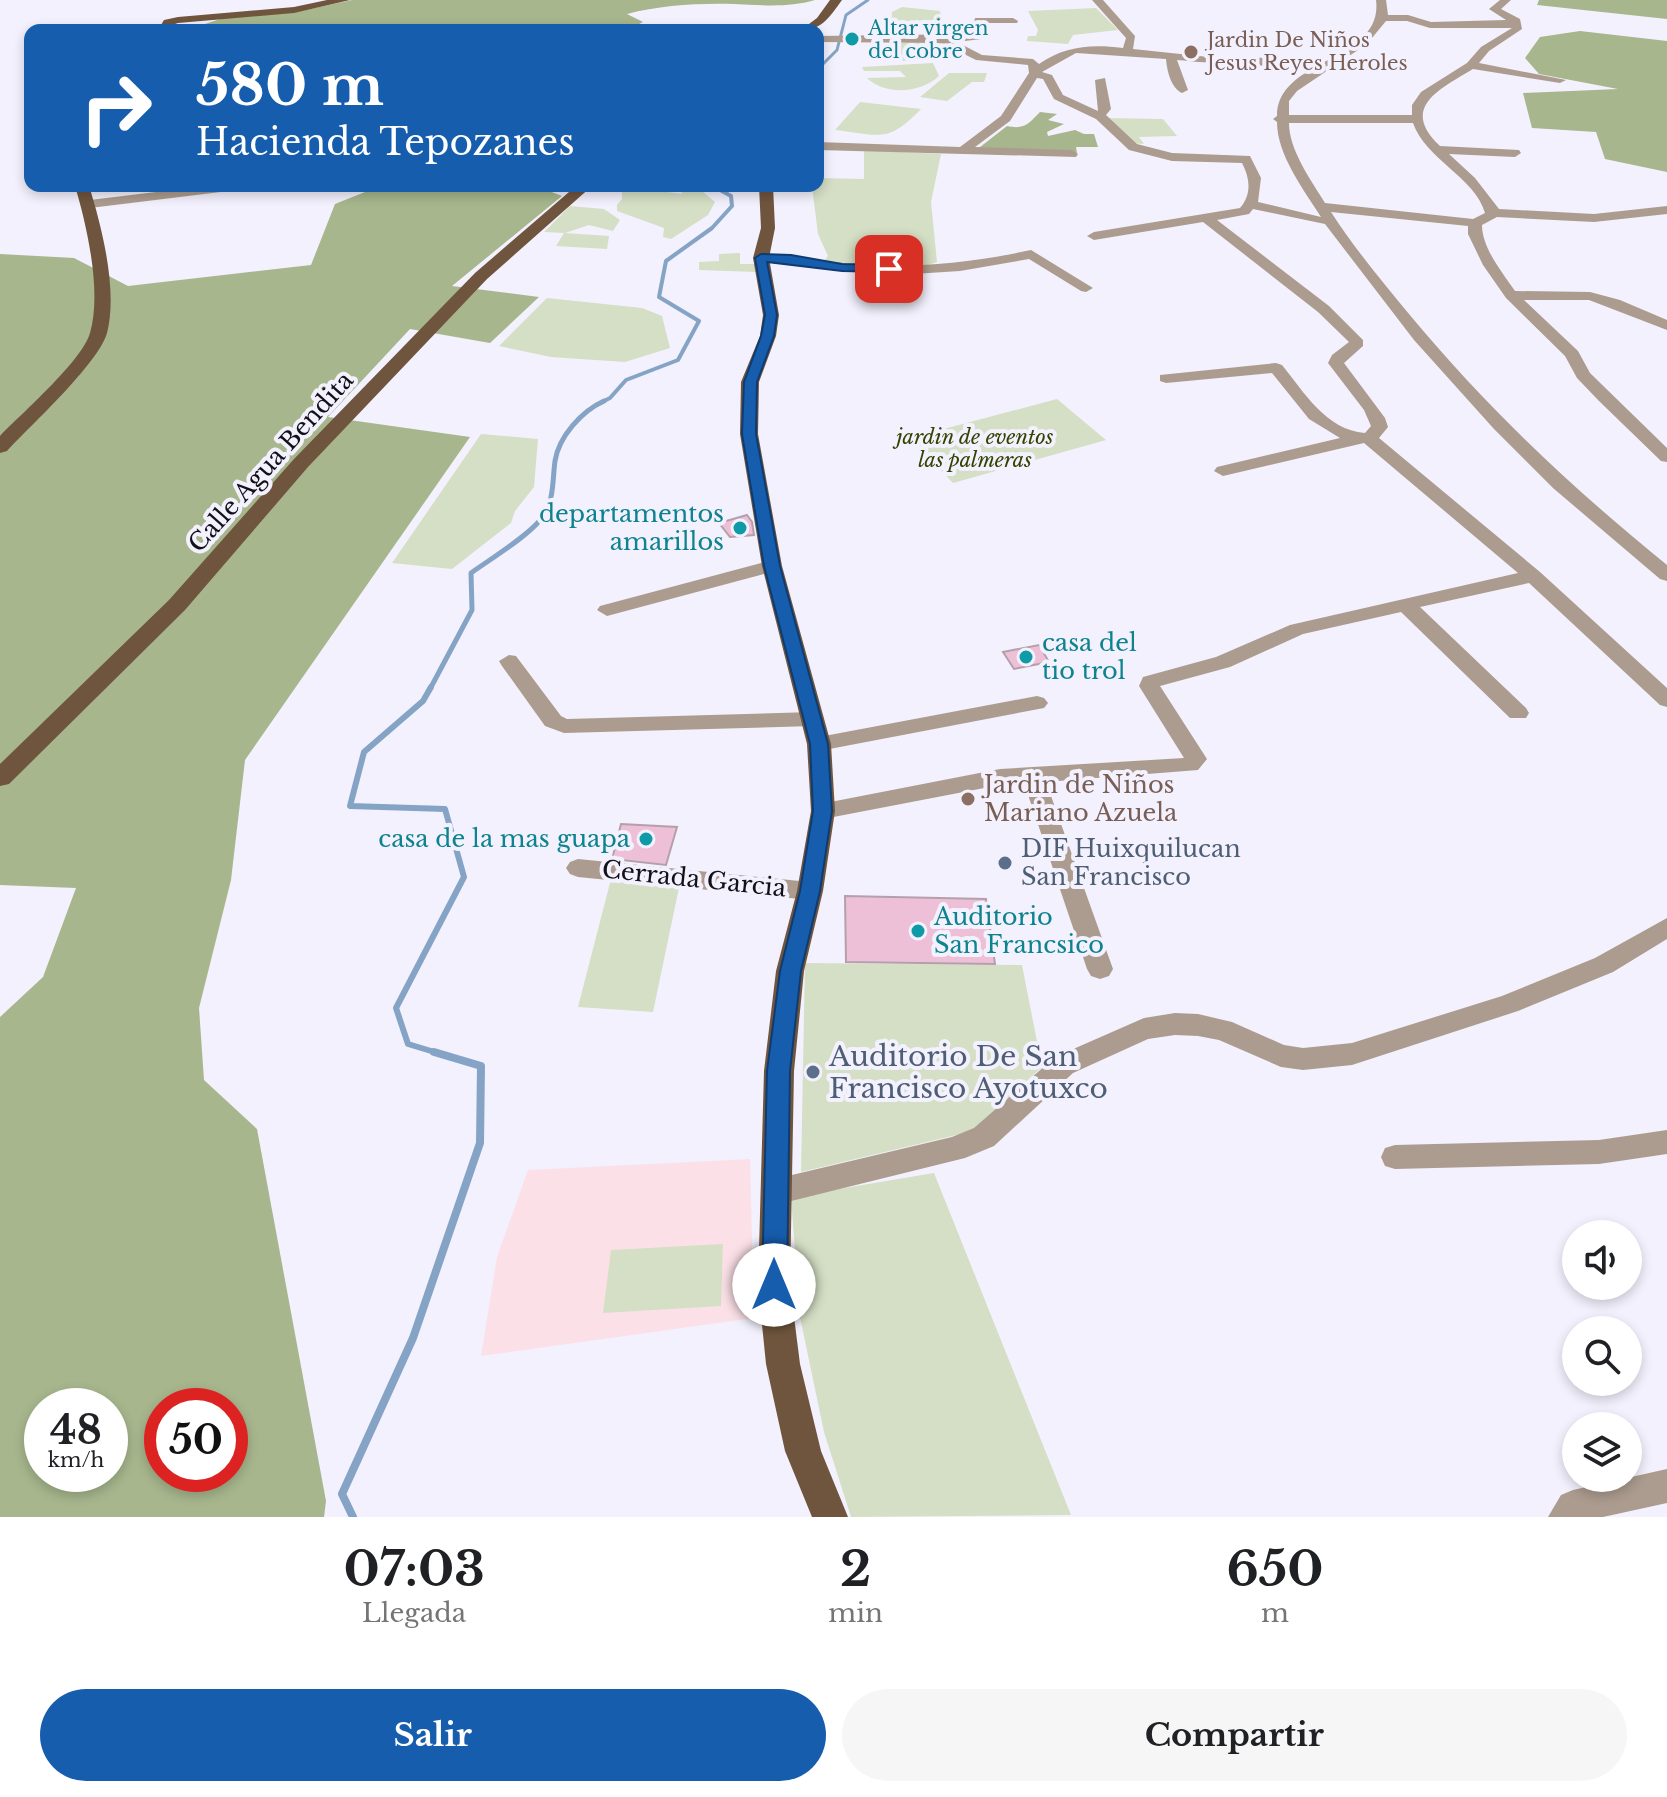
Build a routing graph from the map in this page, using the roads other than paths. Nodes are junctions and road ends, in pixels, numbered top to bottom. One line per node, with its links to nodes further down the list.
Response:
1 (344, 0): 9 (main road)
2 (836, 0): 10 (main road)
3 (1097, 0): 13 (street)
4 (1381, 0): 6 (street)
5 (1506, 0): 8 (street)
6 (1383, 18): 8 (street); 22 (street)
7 (1013, 21): 12 (street)
8 (1517, 23): 16 (street)
9 (167, 24)
10 (815, 24)
11 (824, 39): 12 (street)
12 (944, 40): 17 (street)
13 (1127, 51): 14 (street); 17 (street)
14 (1171, 55): 15 (street); 20 (street)
15 (1304, 62)
16 (1471, 65): 19 (street); 23 (street)
17 (1035, 74): 21 (street); 26 (street)
18 (1101, 80): 21 (street)
19 (1560, 80)
20 (1182, 90)
21 (1100, 116): 34 (street)
22 (1279, 119): 23 (street); 37 (street)
23 (1418, 119): 25 (street)
24 (824, 146): 26 (street)
25 (1437, 150): 27 (street); 36 (street)
26 (961, 152): 28 (street)
27 (1515, 153)
28 (1072, 154)
29 (85, 192): 33 (main road)
30 (188, 192): 33 (street)
31 (578, 192): 61 (main road, Calle Agua Bendita)
32 (766, 192): 41 (main road)
33 (90, 204): 47 (main road)
34 (1252, 205): 37 (street); 38 (street)
35 (1667, 210): 36 (street)
36 (1494, 213): 39 (street)
37 (1321, 214): 39 (street); 51 (street)
38 (1208, 219): 40 (street); 46 (street)
39 (1475, 223): 43 (street)
40 (1094, 236)
41 (761, 258): 42 (street); 50 (main road)
42 (1086, 288)
43 (1511, 295): 44 (street); 48 (street)
44 (1667, 325)
45 (1166, 378): 46 (street)
46 (1363, 438): 49 (street); 52 (street)
47 (0, 447)
48 (1667, 457)
49 (1223, 471)
50 (772, 566): 54 (street); 59 (main road)
51 (1667, 575)
52 (1533, 576): 53 (street); 56 (street)
53 (1406, 605): 58 (street); 60 (street)
54 (607, 610)
55 (509, 661): 59 (street)
56 (1667, 700)
57 (1037, 703): 59 (street)
58 (1518, 713)
59 (816, 732): 62 (main road)
60 (1033, 776): 62 (street); 66 (street)
61 (0, 778)
62 (823, 811): 64 (main road)
63 (578, 868): 64 (street, Cerrada Garcia)
64 (810, 891): 69 (main road)
65 (1667, 927): 69 (street)
66 (1100, 969)
67 (1667, 1142): 68 (street)
68 (1395, 1157)
69 (775, 1192): 71 (main road)
70 (1667, 1486): 72 (street)
71 (830, 1517)
72 (1565, 1517)

